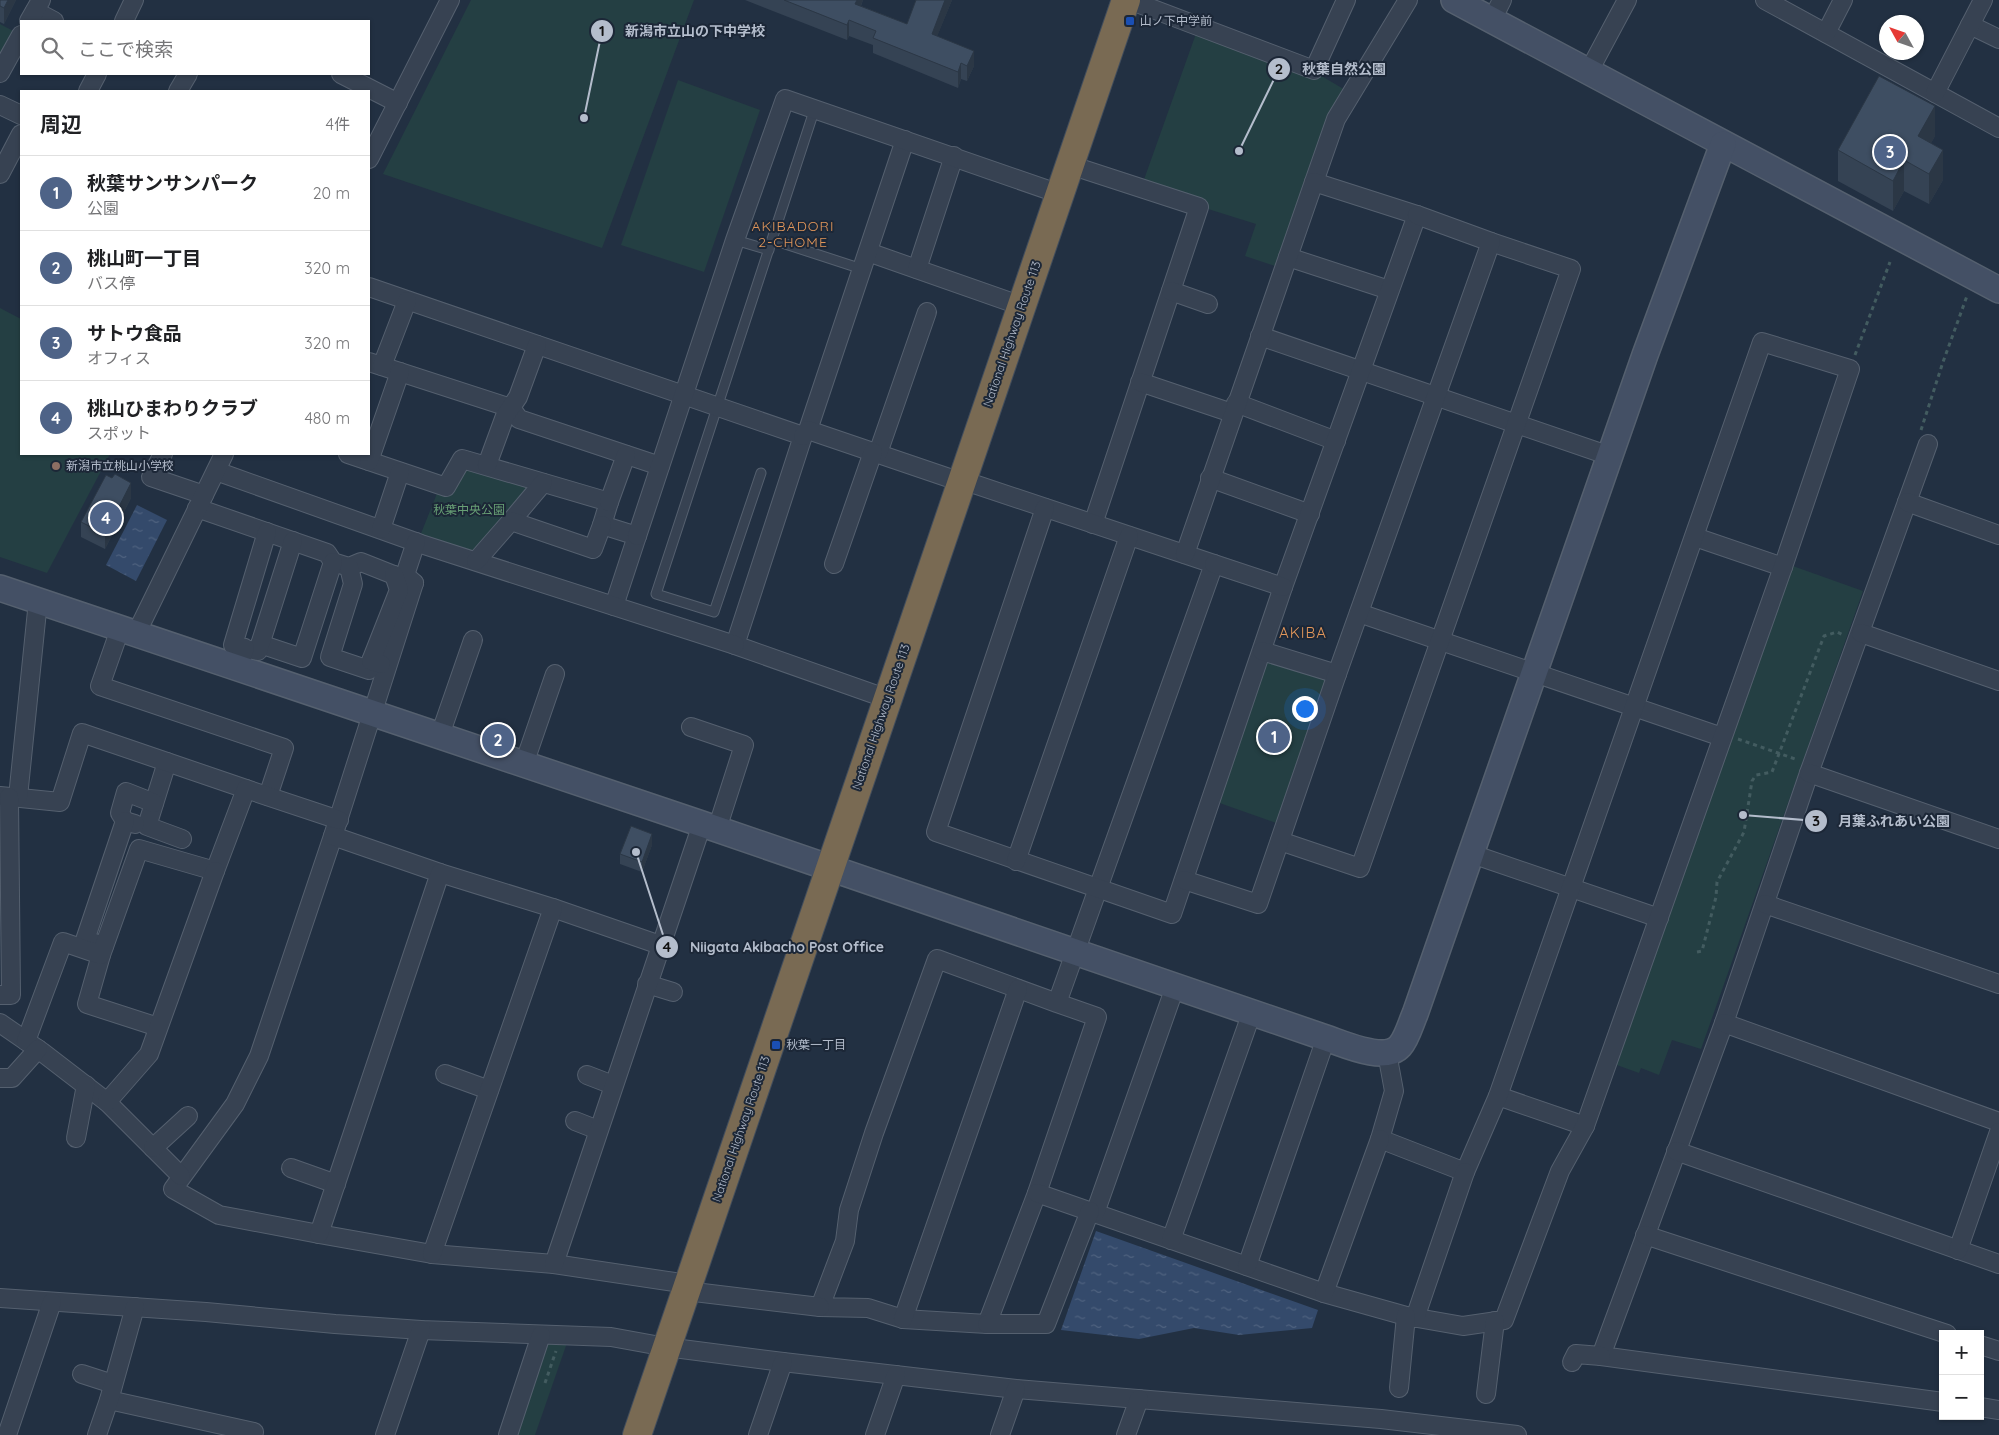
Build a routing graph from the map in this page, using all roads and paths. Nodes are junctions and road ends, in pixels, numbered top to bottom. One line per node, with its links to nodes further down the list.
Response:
1 (134, 0): 14 (street)
2 (450, 0): 29 (street)
3 (1128, 0): 4 (street); 39 (highway, National Highway Route 113)
4 (1346, 0)
5 (1408, 0): 41 (street)
6 (1454, 0): 11 (street)
7 (1627, 0): 19 (street)
8 (1765, 0): 16 (street)
9 (1843, 0): 16 (street)
10 (1983, 0): 15 (street)
11 (1497, 10): 19 (street)
12 (35, 11): 13 (street)
13 (52, 20)
14 (124, 20)
15 (1970, 25): 18 (street); 28 (street)
16 (1826, 33): 28 (street)
17 (20, 37): 20 (street)
18 (1999, 39)
19 (1589, 71): 36 (street)
20 (0, 73)
21 (96, 75): 24 (street)
22 (187, 75): 25 (street)
23 (346, 81): 26 (street)
24 (89, 90)
25 (179, 90)
26 (367, 90)
27 (370, 91): 29 (street)
28 (1935, 93): 33 (street)
29 (398, 103): 38 (street)
30 (0, 104): 32 (street)
31 (814, 108): 35 (street); 44 (street); 45 (lane)
32 (20, 114)
33 (1999, 128)
34 (20, 136): 40 (street)
35 (905, 140): 37 (street); 49 (street)
36 (1723, 144): 54 (street); 82 (street)
37 (954, 156): 42 (street); 51 (street)
38 (370, 157)
39 (1070, 165): 42 (highway, National Highway Route 113); 55 (street)
40 (0, 174)
41 (1314, 182): 43 (street); 48 (street)
42 (1060, 194): 59 (highway, National Highway Route 113)
43 (1417, 215): 46 (street); 53 (street)
44 (735, 240): 47 (lane); 68 (street)
45 (773, 240): 47 (lane); 49 (lane)
46 (1491, 242): 69 (street); 73 (street)
47 (769, 250): 70 (lane)
48 (1288, 257): 53 (street); 61 (street)
49 (865, 261): 51 (street); 74 (street)
50 (1890, 262): 64 (path)
51 (916, 268): 59 (street)
52 (370, 287): 57 (street)
53 (1390, 290): 65 (street)
54 (1999, 290)
55 (1170, 291): 58 (street); 67 (street)
56 (1968, 294): 76 (path)
57 (407, 301): 62 (street); 63 (street)
58 (1208, 304)
59 (1022, 306): 90 (highway, National Highway Route 113)
60 (928, 312): 77 (street)
61 (1260, 336): 65 (street); 72 (street)
62 (537, 345): 68 (street); 71 (street)
63 (375, 364): 66 (street)
64 (1850, 369): 105 (street); 113 (street)
65 (1361, 371): 69 (street); 75 (street)
66 (400, 372): 71 (street); 83 (street)
67 (1140, 382): 72 (street); 98 (street)
68 (685, 396): 70 (street); 85 (street)
69 (1435, 396): 73 (street); 120 (street)
70 (717, 407): 74 (street); 88 (lane)
71 (511, 408): 78 (street); 84 (street)
72 (1234, 408): 75 (street); 89 (street)
73 (1517, 424): 82 (street); 124 (street)
74 (805, 433): 77 (street); 125 (street)
75 (1336, 441): 96 (street)
76 (1928, 444): 94 (street)
77 (876, 452): 90 (street); 110 (street)
78 (626, 454): 85 (street); 93 (street)
79 (162, 455): 92 (street)
80 (224, 455): 86 (street)
81 (351, 455): 83 (street)
82 (1610, 456): 129 (street)
83 (369, 461): 87 (street)
84 (487, 466): 87 (street); 91 (street)
85 (660, 466): 103 (street)
86 (216, 471): 92 (street); 100 (street)
87 (400, 472): 100 (street)
88 (761, 473)
89 (1210, 478): 96 (street); 108 (street)
90 (961, 481): 95 (street); 133 (highway, National Highway Route 113)
91 (543, 483): 93 (street); 97 (street)
92 (200, 502): 101 (street); 121 (street)
93 (609, 502): 99 (street)
94 (1908, 502): 102 (street); 122 (street)
95 (1045, 508): 98 (street); 155 (street)
96 (1310, 514): 116 (street)
97 (511, 521): 99 (street); 109 (street)
98 (1093, 524): 104 (street)
99 (602, 525): 103 (street)
100 (381, 529): 107 (street)
101 (267, 532): 106 (street); 127 (street)
102 (1999, 535)
103 (637, 536): 119 (street)
104 (1129, 536): 108 (street); 155 (street)
105 (1695, 537): 113 (street); 134 (street)
106 (293, 541): 112 (street); 127 (street)
107 (416, 542): 109 (street); 115 (street)
108 (1184, 554): 111 (street)
109 (476, 561): 119 (street)
110 (834, 564)
111 (1214, 564): 116 (street); 160 (street)
112 (341, 565): 114 (street); 127 (street); 128 (street)
113 (1783, 567): 138 (street)
114 (394, 575): 115 (street); 128 (street)
115 (414, 583): 128 (street)
116 (1284, 587): 126 (street)
117 (0, 588): 118 (street)
118 (38, 601): 121 (street); 145 (street)
119 (614, 606): 125 (street)
120 (1358, 613): 124 (street); 131 (street)
121 (128, 632): 127 (street); 144 (street)
122 (1859, 636): 132 (street); 139 (path); 142 (street)
123 (472, 640): 137 (street)
124 (1441, 642): 129 (street); 153 (street)
125 (735, 645): 133 (street)
126 (1262, 651): 131 (street); 159 (street)
127 (248, 653): 135 (street)
128 (379, 664): 135 (street)
129 (1534, 673): 134 (street); 154 (street)
130 (555, 674): 141 (street)
131 (1337, 674): 153 (street)
132 (1999, 681)
133 (888, 698): 156 (highway, National Highway Route 113)
134 (1633, 707): 138 (street); 161 (street)
135 (372, 713): 137 (street); 150 (street)
136 (691, 727): 149 (street)
137 (440, 735): 141 (street)
138 (1723, 736): 139 (path); 164 (street)
139 (1780, 753): 142 (path); 167 (path)
140 (167, 762): 143 (street); 145 (street); 146 (street)
141 (524, 764): 149 (street)
142 (1811, 769): 152 (street); 162 (street)
143 (246, 789): 144 (street); 157 (street)
144 (268, 796): 150 (street)
145 (9, 797): 174 (street)
146 (154, 803): 147 (street); 148 (street)
147 (118, 810): 148 (street); 166 (street)
148 (147, 826): 151 (street)
149 (710, 826): 156 (street); 165 (street)
150 (336, 828): 158 (street); 203 (street)
151 (182, 839)
152 (1999, 839)
153 (1280, 841): 159 (street)
154 (1472, 854): 161 (street); 182 (street)
155 (1016, 861): 160 (street)
156 (830, 869): 168 (street); 215 (highway, National Highway Route 113)
157 (215, 871): 166 (street); 179 (street)
158 (440, 873): 163 (street); 204 (street)
159 (1184, 880): 160 (street)
160 (1099, 889): 168 (street)
161 (1571, 889): 164 (street); 189 (street)
162 (1765, 904): 170 (street); 178 (street)
163 (553, 908): 165 (street); 188 (street)
164 (1659, 918): 194 (street)
165 (660, 945): 169 (street)
166 (103, 951): 179 (street); 181 (street)
167 (1697, 952)
168 (1076, 953): 171 (street); 175 (street)
169 (648, 984): 173 (street); 187 (street)
170 (1999, 984)
171 (1175, 987): 176 (street); 206 (street)
172 (1018, 989): 175 (street); 220 (street); 222 (street)
173 (674, 992)
174 (0, 995)
175 (1057, 1003): 205 (street)
176 (1252, 1012): 180 (street); 209 (street)
177 (0, 1023): 181 (street)
178 (1724, 1023): 193 (street); 200 (street)
179 (158, 1027): 190 (street)
180 (1326, 1038): 182 (street); 214 (street)
181 (32, 1045): 185 (street); 186 (street)
182 (1387, 1053): 198 (street)
183 (445, 1074): 188 (street)
184 (587, 1075): 187 (street)
185 (0, 1078)
186 (86, 1085): 190 (street); 197 (street)
187 (613, 1085): 195 (street)
188 (489, 1090): 211 (street)
189 (1498, 1096): 194 (street); 202 (street)
190 (107, 1102): 199 (street)
191 (188, 1116): 199 (street)
192 (574, 1121): 195 (street)
193 (1999, 1122)
194 (1585, 1126): 223 (street)
195 (598, 1130): 212 (street)
196 (1999, 1132): 210 (street)
197 (76, 1138)
198 (1380, 1139): 202 (street); 216 (street)
199 (153, 1148): 203 (street)
200 (1676, 1151): 208 (street); 210 (street)
201 (291, 1168): 204 (street)
202 (1465, 1172): 221 (street)
203 (181, 1176): 207 (street)
204 (336, 1184): 207 (street)
205 (1037, 1193): 206 (street); 224 (street)
206 (1092, 1212): 209 (street); 224 (street)
207 (319, 1234): 211 (street)
208 (1645, 1235): 226 (street); 231 (street)
209 (1170, 1240): 214 (street)
210 (1958, 1250): 213 (street)
211 (432, 1254): 212 (street)
212 (554, 1264): 215 (street)
213 (1999, 1264)
214 (1247, 1266): 216 (street)
215 (687, 1287): 220 (street); 229 (highway, National Highway Route 113)
216 (1324, 1293): 221 (street)
217 (0, 1298): 218 (street)
218 (52, 1302): 219 (street); 245 (street)
219 (135, 1307): 225 (street); 238 (street)
220 (820, 1307): 222 (street)
221 (1410, 1317): 223 (street); 237 (street)
222 (903, 1319): 224 (street)
223 (1495, 1321): 239 (street)
224 (987, 1324)
225 (421, 1330): 227 (street); 247 (street)
226 (1939, 1331)
227 (541, 1335): 229 (street); 248 (street)
228 (1984, 1346): 230 (street)
229 (666, 1347): 232 (street); 249 (highway, National Highway Route 113)
230 (1999, 1351)
231 (1601, 1356): 233 (street); 241 (street)
232 (783, 1362): 235 (street); 250 (street)
233 (1572, 1362)
234 (82, 1374): 238 (street)
235 (896, 1375): 236 (street); 251 (street)
236 (1016, 1388): 240 (street); 252 (street)
237 (1400, 1388)
238 (111, 1392): 244 (street); 246 (street)
239 (1486, 1394)
240 (1139, 1399): 253 (street); 254 (street)
241 (1939, 1401)
242 (1984, 1408): 243 (street)
243 (1999, 1410)
244 (258, 1434)
245 (7, 1435)
246 (97, 1435)
247 (385, 1435)
248 (508, 1435)
249 (637, 1435)
250 (758, 1435)
251 (876, 1435)
252 (1000, 1435)
253 (1126, 1435)
254 (1517, 1435)

